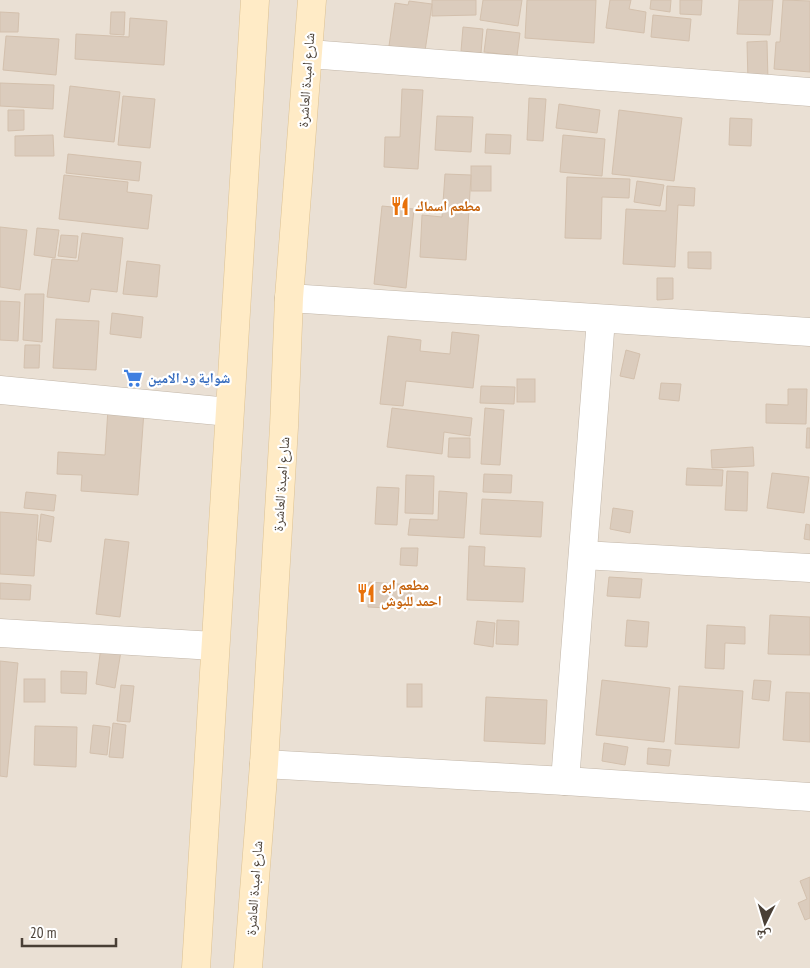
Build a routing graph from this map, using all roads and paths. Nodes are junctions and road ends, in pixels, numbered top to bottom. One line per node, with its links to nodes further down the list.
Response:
1 (255, 0): 9 (main road)
2 (312, 0): 3 (main road, شارع امبدة العاشرة)
3 (309, 54): 4 (street); 5 (main road, شارع امبدة العاشرة)
4 (810, 92)
5 (289, 298): 6 (street); 14 (main road, شارع امبدة العاشرة)
6 (601, 318): 7 (street); 10 (street)
7 (810, 332)
8 (0, 390): 9 (street)
9 (229, 412): 13 (main road)
10 (583, 555): 11 (street); 15 (street)
11 (810, 568)
12 (0, 633): 13 (street)
13 (214, 646): 17 (main road)
14 (264, 764): 15 (street); 18 (main road, شارع امبدة العاشرة)
15 (565, 780): 16 (street)
16 (810, 798)
17 (196, 968)
18 (248, 968)

